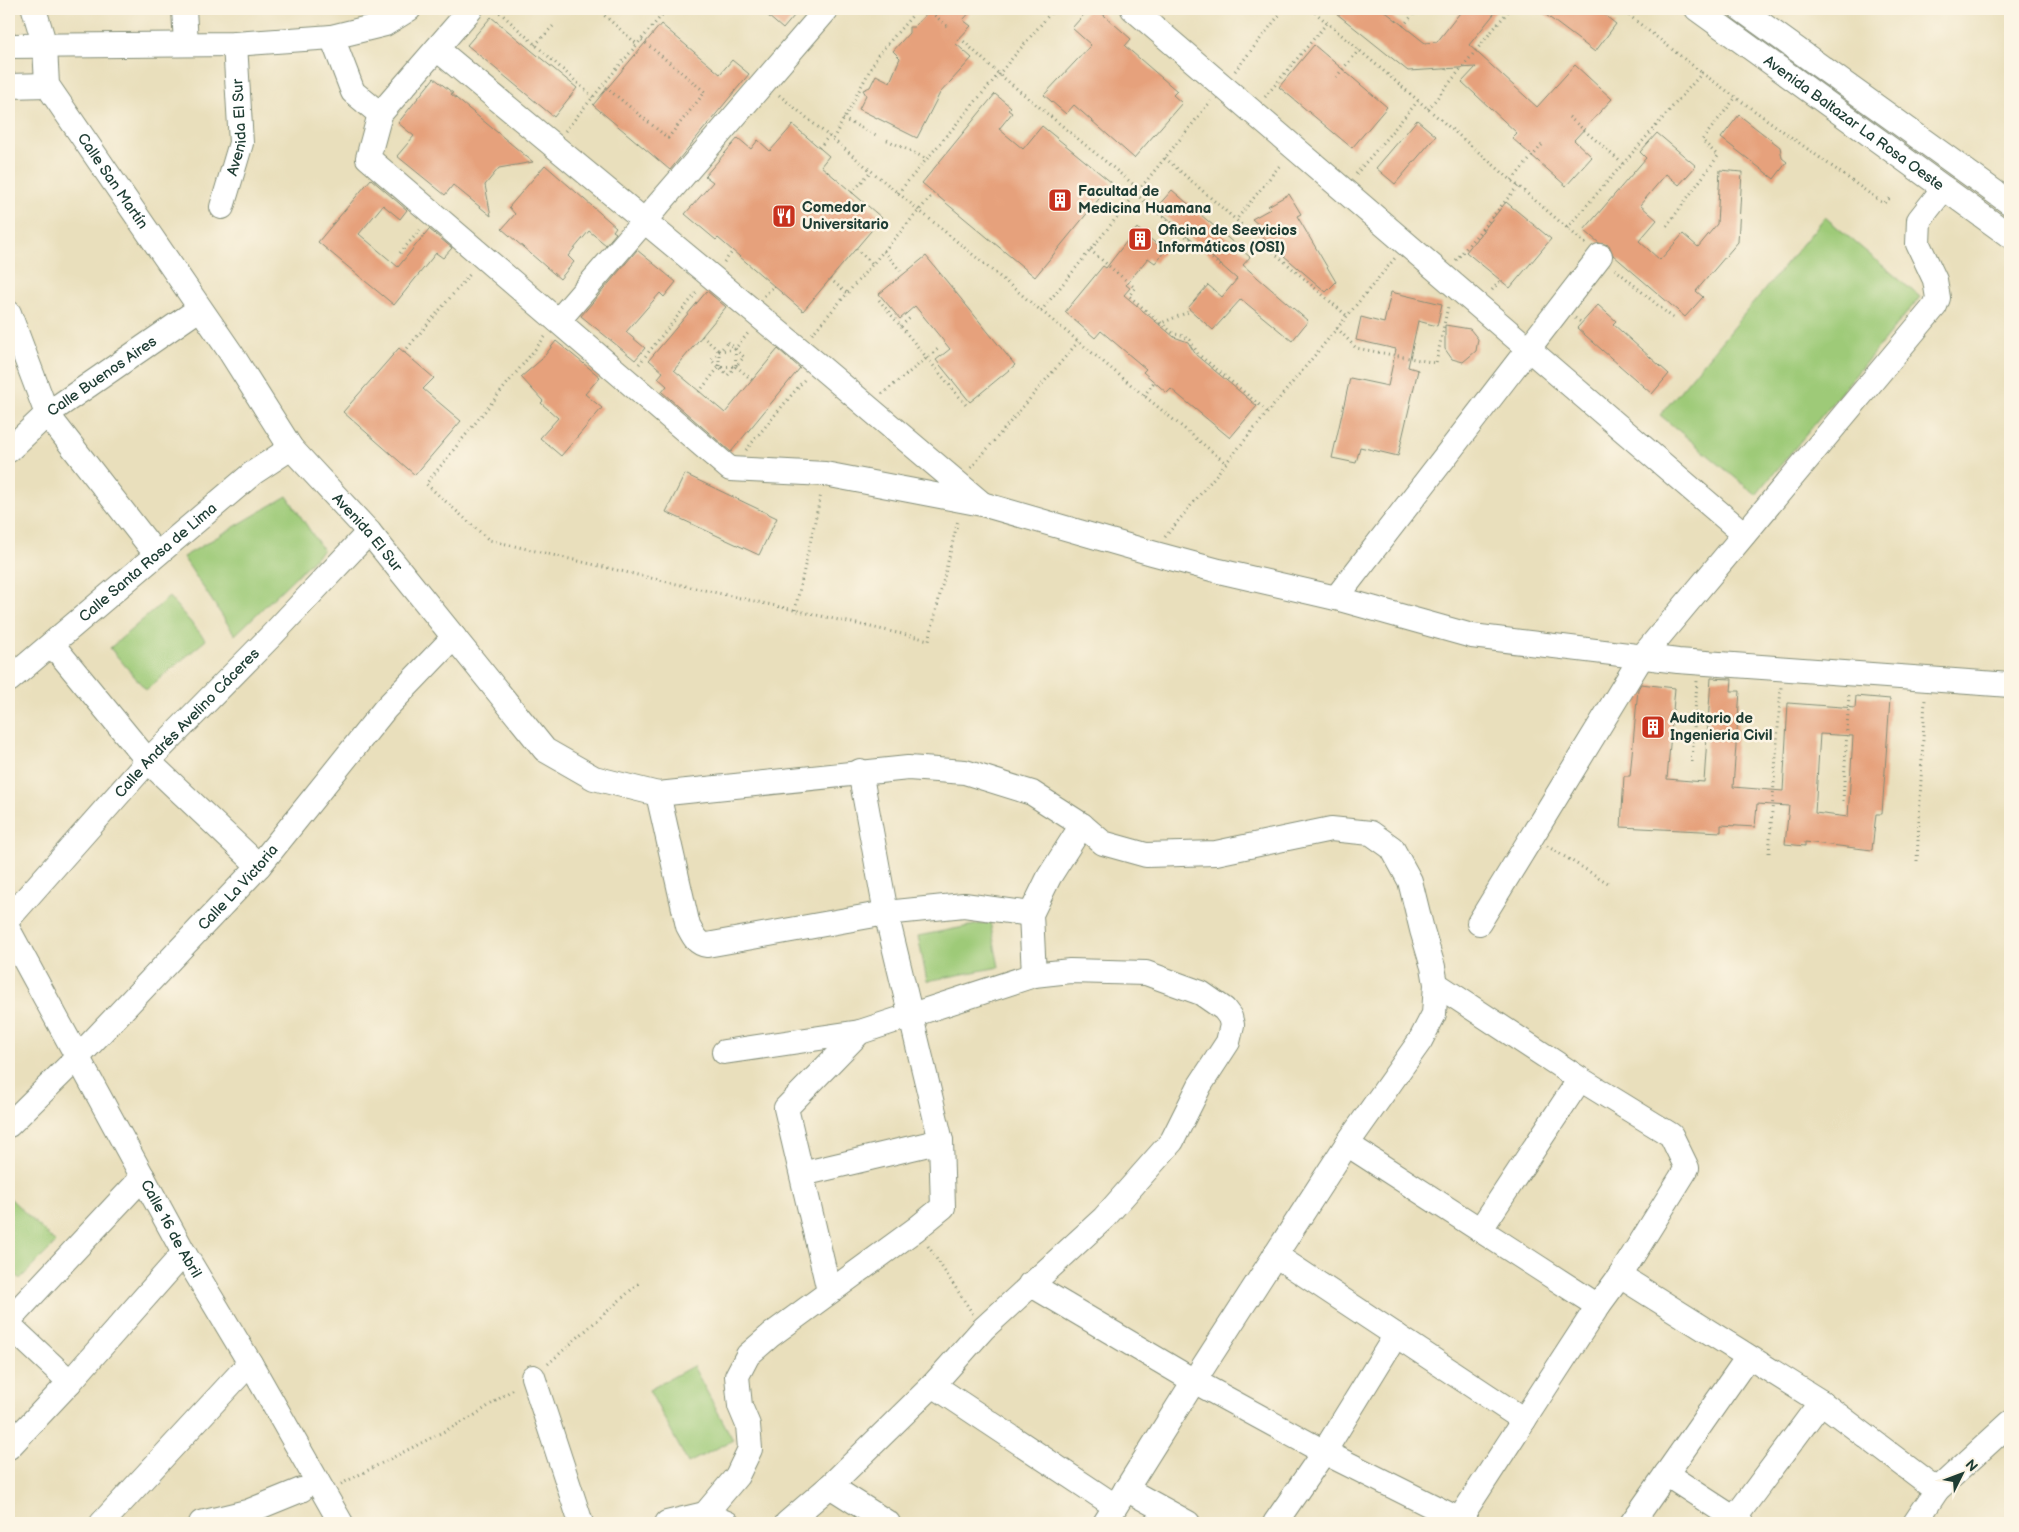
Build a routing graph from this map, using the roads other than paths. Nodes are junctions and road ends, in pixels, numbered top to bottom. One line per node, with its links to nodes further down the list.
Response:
1 (34, 9): 13 (street)
2 (184, 9): 10 (street)
3 (409, 9): 9 (street)
4 (471, 9): 14 (street)
5 (827, 9): 21 (street)
6 (1133, 9): 27 (street)
7 (1697, 9): 18 (street, Avenida Baltazar La Rosa Oeste)
8 (1741, 9): 19 (street, Avenida Baltazar La Rosa Oeste)
9 (332, 37): 11 (street); 17 (street)
10 (186, 44): 11 (street); 13 (street)
11 (235, 44): 20 (street, Avenida El Sur)
12 (9, 46): 13 (street)
13 (45, 46): 15 (street)
14 (437, 49): 17 (street); 21 (street)
15 (47, 85): 16 (street); 24 (street, Calle San Martín)
16 (9, 86)
17 (380, 114): 26 (street)
18 (1944, 188): 22 (street, Avenida Baltazar La Rosa Oeste); 33 (street)
19 (2010, 203)
20 (222, 206)
21 (644, 220): 26 (street); 31 (street)
22 (2010, 236)
23 (1600, 256): 27 (street)
24 (199, 309): 28 (street, Calle Buenos Aires); 29 (street, Avenida El Sur)
25 (9, 314): 28 (street)
26 (558, 321): 31 (street)
27 (1529, 349): 33 (street); 35 (street)
28 (47, 414): 30 (street, Calle Buenos Aires); 34 (street)
29 (291, 448): 32 (street, Avenida El Sur); 34 (street, Calle Santa Rosa de Lima)
30 (9, 450)
31 (967, 496): 35 (street)
32 (369, 532): 36 (street, Avenida El Sur); 41 (street, Calle Andrés Avelino Cáceres)
33 (1744, 534): 38 (street)
34 (156, 554): 37 (street, Calle Santa Rosa de Lima)
35 (1336, 598): 38 (street)
36 (454, 637): 43 (street, Avenida El Sur); 45 (street, Calle La Victoria)
37 (52, 644): 39 (street, Calle Santa Rosa de Lima); 41 (street)
38 (1641, 658): 40 (street); 49 (street)
39 (9, 680)
40 (2010, 685)
41 (148, 761): 45 (street); 48 (street, Calle Andrés Avelino Cáceres)
42 (860, 771): 43 (street); 44 (street); 46 (street)
43 (658, 794): 46 (street)
44 (1082, 825): 47 (street); 52 (street)
45 (259, 866): 56 (street, Calle La Victoria)
46 (886, 913): 47 (street); 53 (street)
47 (1032, 914): 51 (street)
48 (9, 918)
49 (1479, 923)
50 (9, 931): 56 (street, Calle 16 de Abril)
51 (1034, 975): 53 (street); 67 (street)
52 (1436, 984): 57 (street); 60 (street)
53 (911, 1014): 54 (street); 59 (street)
54 (860, 1032): 55 (street); 61 (street)
55 (724, 1052)
56 (77, 1058): 58 (street, Calle La Victoria); 62 (street, Calle 16 de Abril)
57 (1580, 1079): 63 (street); 66 (street)
58 (9, 1125)
59 (941, 1141): 61 (street); 68 (street)
60 (1347, 1144): 63 (street); 65 (street)
61 (802, 1174): 68 (street)
62 (143, 1177): 64 (street, Calle 16 de Abril); 70 (street)
63 (1480, 1230): 69 (street)
64 (184, 1254): 74 (street, Calle 16 de Abril); 77 (street)
65 (1275, 1255): 72 (street); 76 (street)
66 (1620, 1276): 69 (street); 73 (street)
67 (1030, 1284): 76 (street); 78 (street)
68 (829, 1291): 89 (street)
69 (1598, 1306): 80 (street)
70 (9, 1320)
71 (9, 1325): 77 (street)
72 (1396, 1335): 80 (street); 83 (street)
73 (1748, 1357): 79 (street); 84 (street)
74 (250, 1363): 87 (street, Calle 16 de Abril); 92 (street)
75 (533, 1377): 95 (street)
76 (1194, 1381): 83 (street); 88 (street)
77 (70, 1382): 82 (street)
78 (933, 1386): 85 (street); 88 (street)
79 (1821, 1402): 86 (street); 90 (street)
80 (1524, 1420): 91 (street)
81 (2010, 1423): 86 (street)
82 (9, 1447)
83 (1324, 1452): 91 (street); 101 (street)
84 (1666, 1474): 90 (street); 102 (street)
85 (830, 1486): 98 (street); 99 (street)
86 (1937, 1490): 103 (street)
87 (312, 1492): 93 (street); 94 (street, Calle 16 de Abril)
88 (1115, 1506): 100 (street)
89 (705, 1514): 96 (street); 97 (street)
90 (1738, 1521)
91 (1461, 1522)
92 (102, 1523)
93 (201, 1523)
94 (341, 1523)
95 (581, 1523)
96 (667, 1523)
97 (727, 1523)
98 (787, 1523)
99 (888, 1523)
100 (1188, 1523)
101 (1275, 1523)
102 (1632, 1523)
103 (1915, 1523)

